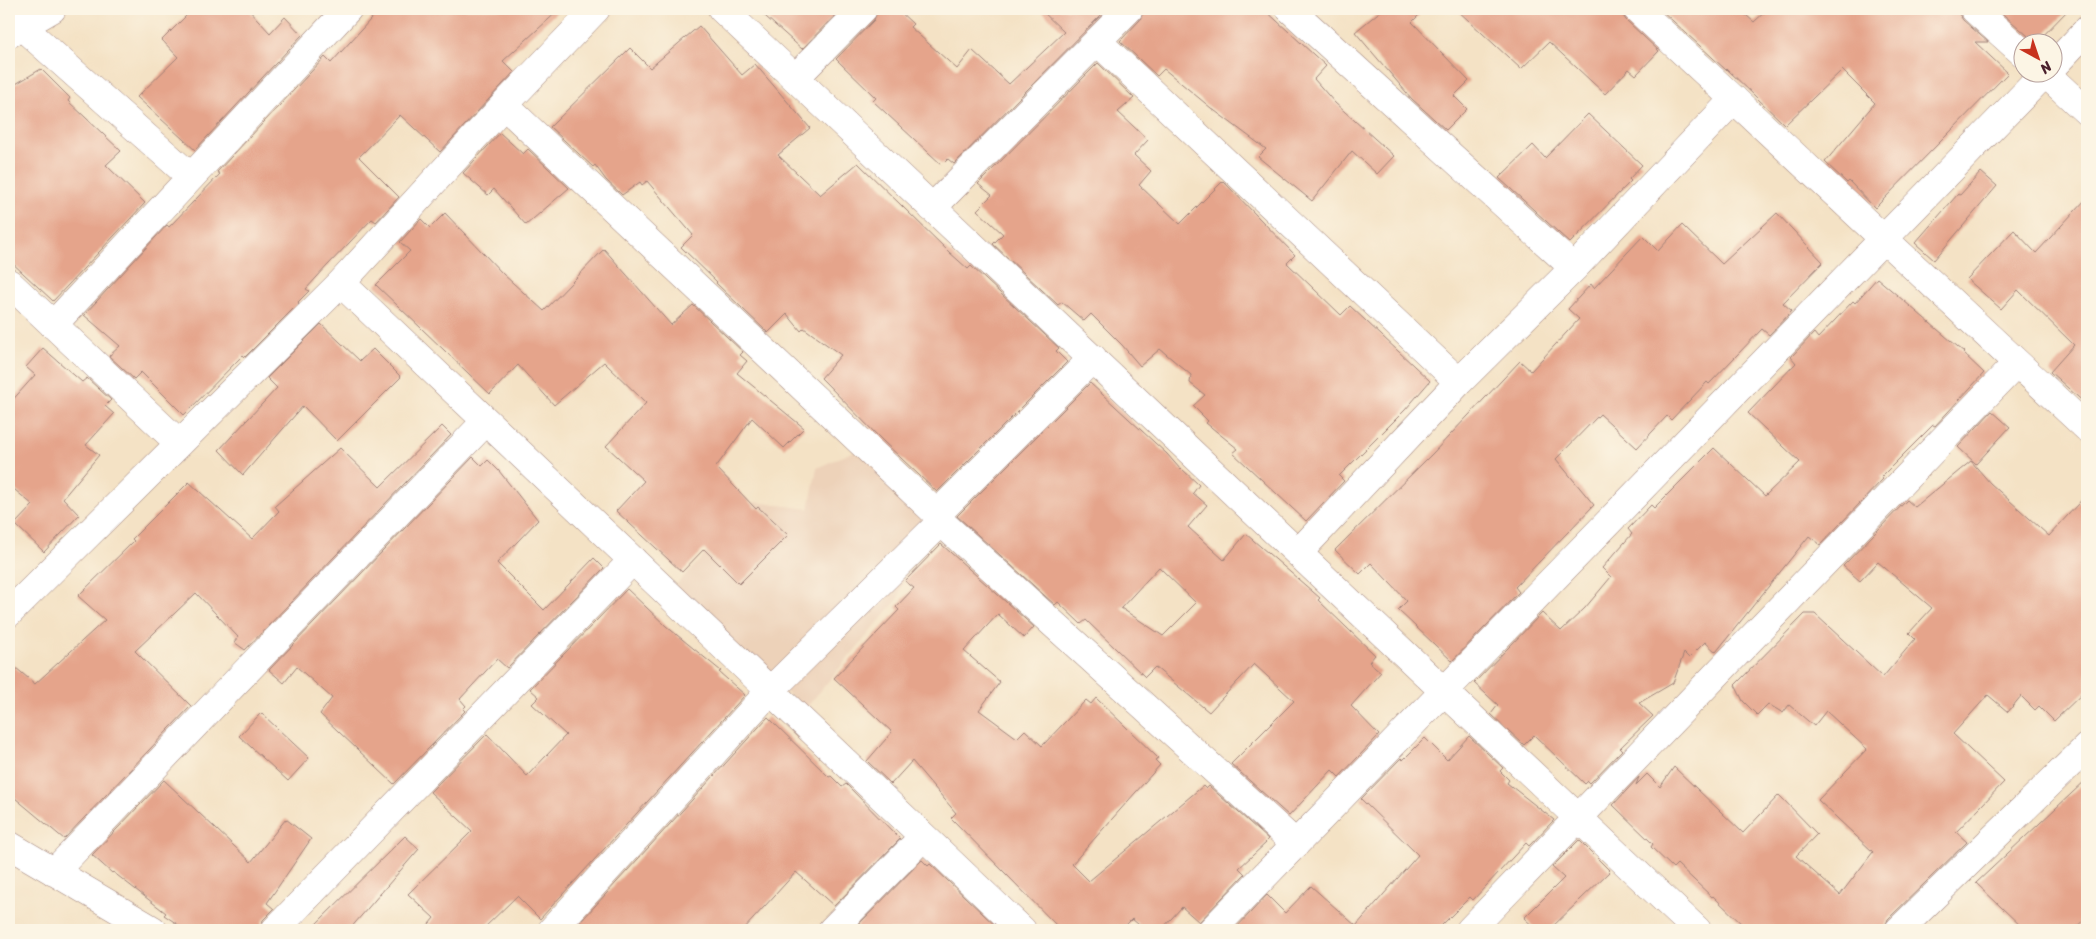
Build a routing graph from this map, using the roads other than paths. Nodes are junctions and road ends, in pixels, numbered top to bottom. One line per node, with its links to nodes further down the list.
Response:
1 (52, 9): 10 (street)
2 (348, 9): 21 (street)
3 (596, 9): 19 (street)
4 (722, 9): 15 (street)
5 (863, 9): 15 (street)
6 (1129, 9): 12 (street)
7 (1290, 9): 24 (street)
8 (1637, 9): 18 (street)
9 (1974, 9): 13 (street)
10 (13, 25): 21 (street)
11 (2087, 30): 14 (street)
12 (1097, 41): 22 (street); 30 (street)
13 (2014, 45)
14 (2064, 54)
15 (795, 78): 22 (street)
16 (2036, 82): 23 (street)
17 (2058, 82): 20 (street)
18 (1734, 99): 23 (street); 24 (street)
19 (504, 105): 26 (street); 34 (street)
20 (2087, 112)
21 (191, 177): 27 (street)
22 (932, 208): 28 (street)
23 (1884, 238): 29 (street); 39 (street)
24 (1574, 268): 30 (street)
25 (9, 283): 27 (street)
26 (341, 283): 31 (street); 33 (street)
27 (53, 325): 33 (street)
28 (1093, 358): 34 (street); 35 (street)
29 (2017, 363): 32 (street); 41 (street)
30 (1459, 382): 35 (street)
31 (486, 421): 36 (street); 45 (street)
32 (2087, 428)
33 (179, 443): 37 (street)
34 (939, 518): 38 (street); 43 (street)
35 (1298, 553): 39 (street)
36 (633, 560): 38 (street); 47 (street)
37 (9, 613)
38 (770, 690): 42 (street); 48 (street)
39 (1445, 692): 41 (street); 43 (street)
40 (2087, 747): 54 (street)
41 (1578, 818): 52 (street); 53 (street)
42 (923, 836): 49 (street); 50 (street)
43 (1296, 844): 51 (street)
44 (9, 845): 45 (street)
45 (54, 872): 46 (street)
46 (153, 930)
47 (275, 930)
48 (552, 930)
49 (832, 930)
50 (1022, 930)
51 (1212, 930)
52 (1470, 930)
53 (1697, 930)
54 (1899, 930)

